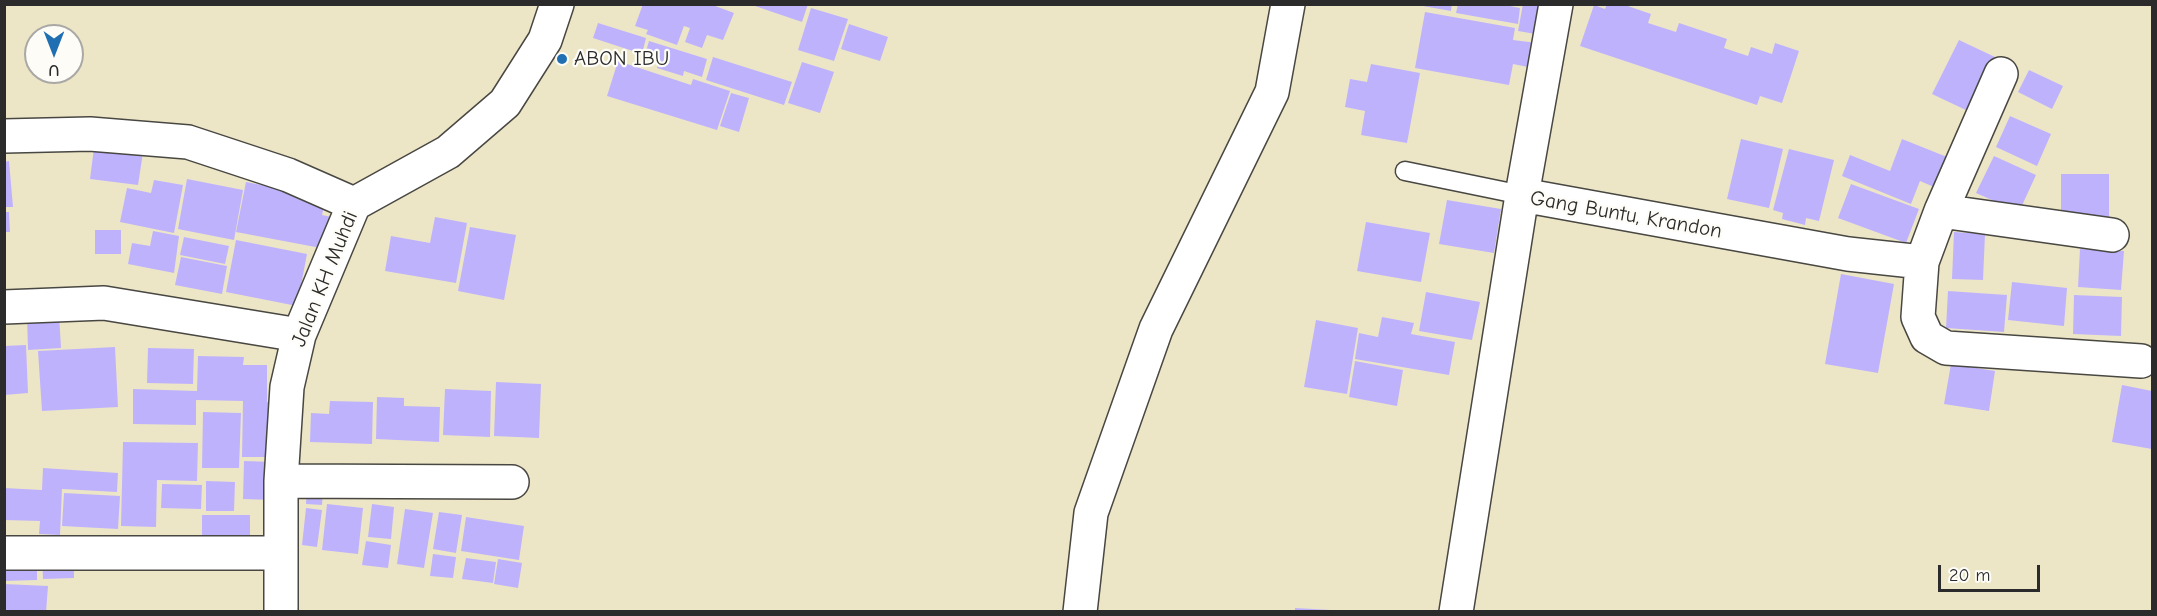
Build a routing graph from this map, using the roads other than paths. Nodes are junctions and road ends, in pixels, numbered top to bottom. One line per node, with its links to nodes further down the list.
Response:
1 (557, 4): 8 (street, Jalan KH Muhdi)
2 (1288, 4): 20 (street)
3 (1556, 4): 7 (street)
4 (2001, 74): 9 (street)
5 (4, 136): 8 (street)
6 (1405, 171): 7 (lane)
7 (1522, 195): 11 (street, Gang Buntu, Krandon); 21 (street, Gang Buntu, Krandon)
8 (354, 204): 13 (street, Jalan KH Muhdi)
9 (1941, 211): 10 (street); 11 (street)
10 (2112, 235)
11 (1922, 262): 14 (street)
12 (4, 307): 13 (street)
13 (299, 335): 15 (street, Jalan KH Muhdi)
14 (2141, 361)
15 (281, 481): 16 (street); 18 (street, Jalan KH Muhdi)
16 (512, 482)
17 (4, 553): 18 (street)
18 (280, 553): 19 (street, Jalan KH Muhdi)
19 (281, 612)
20 (1080, 612)
21 (1456, 612)

